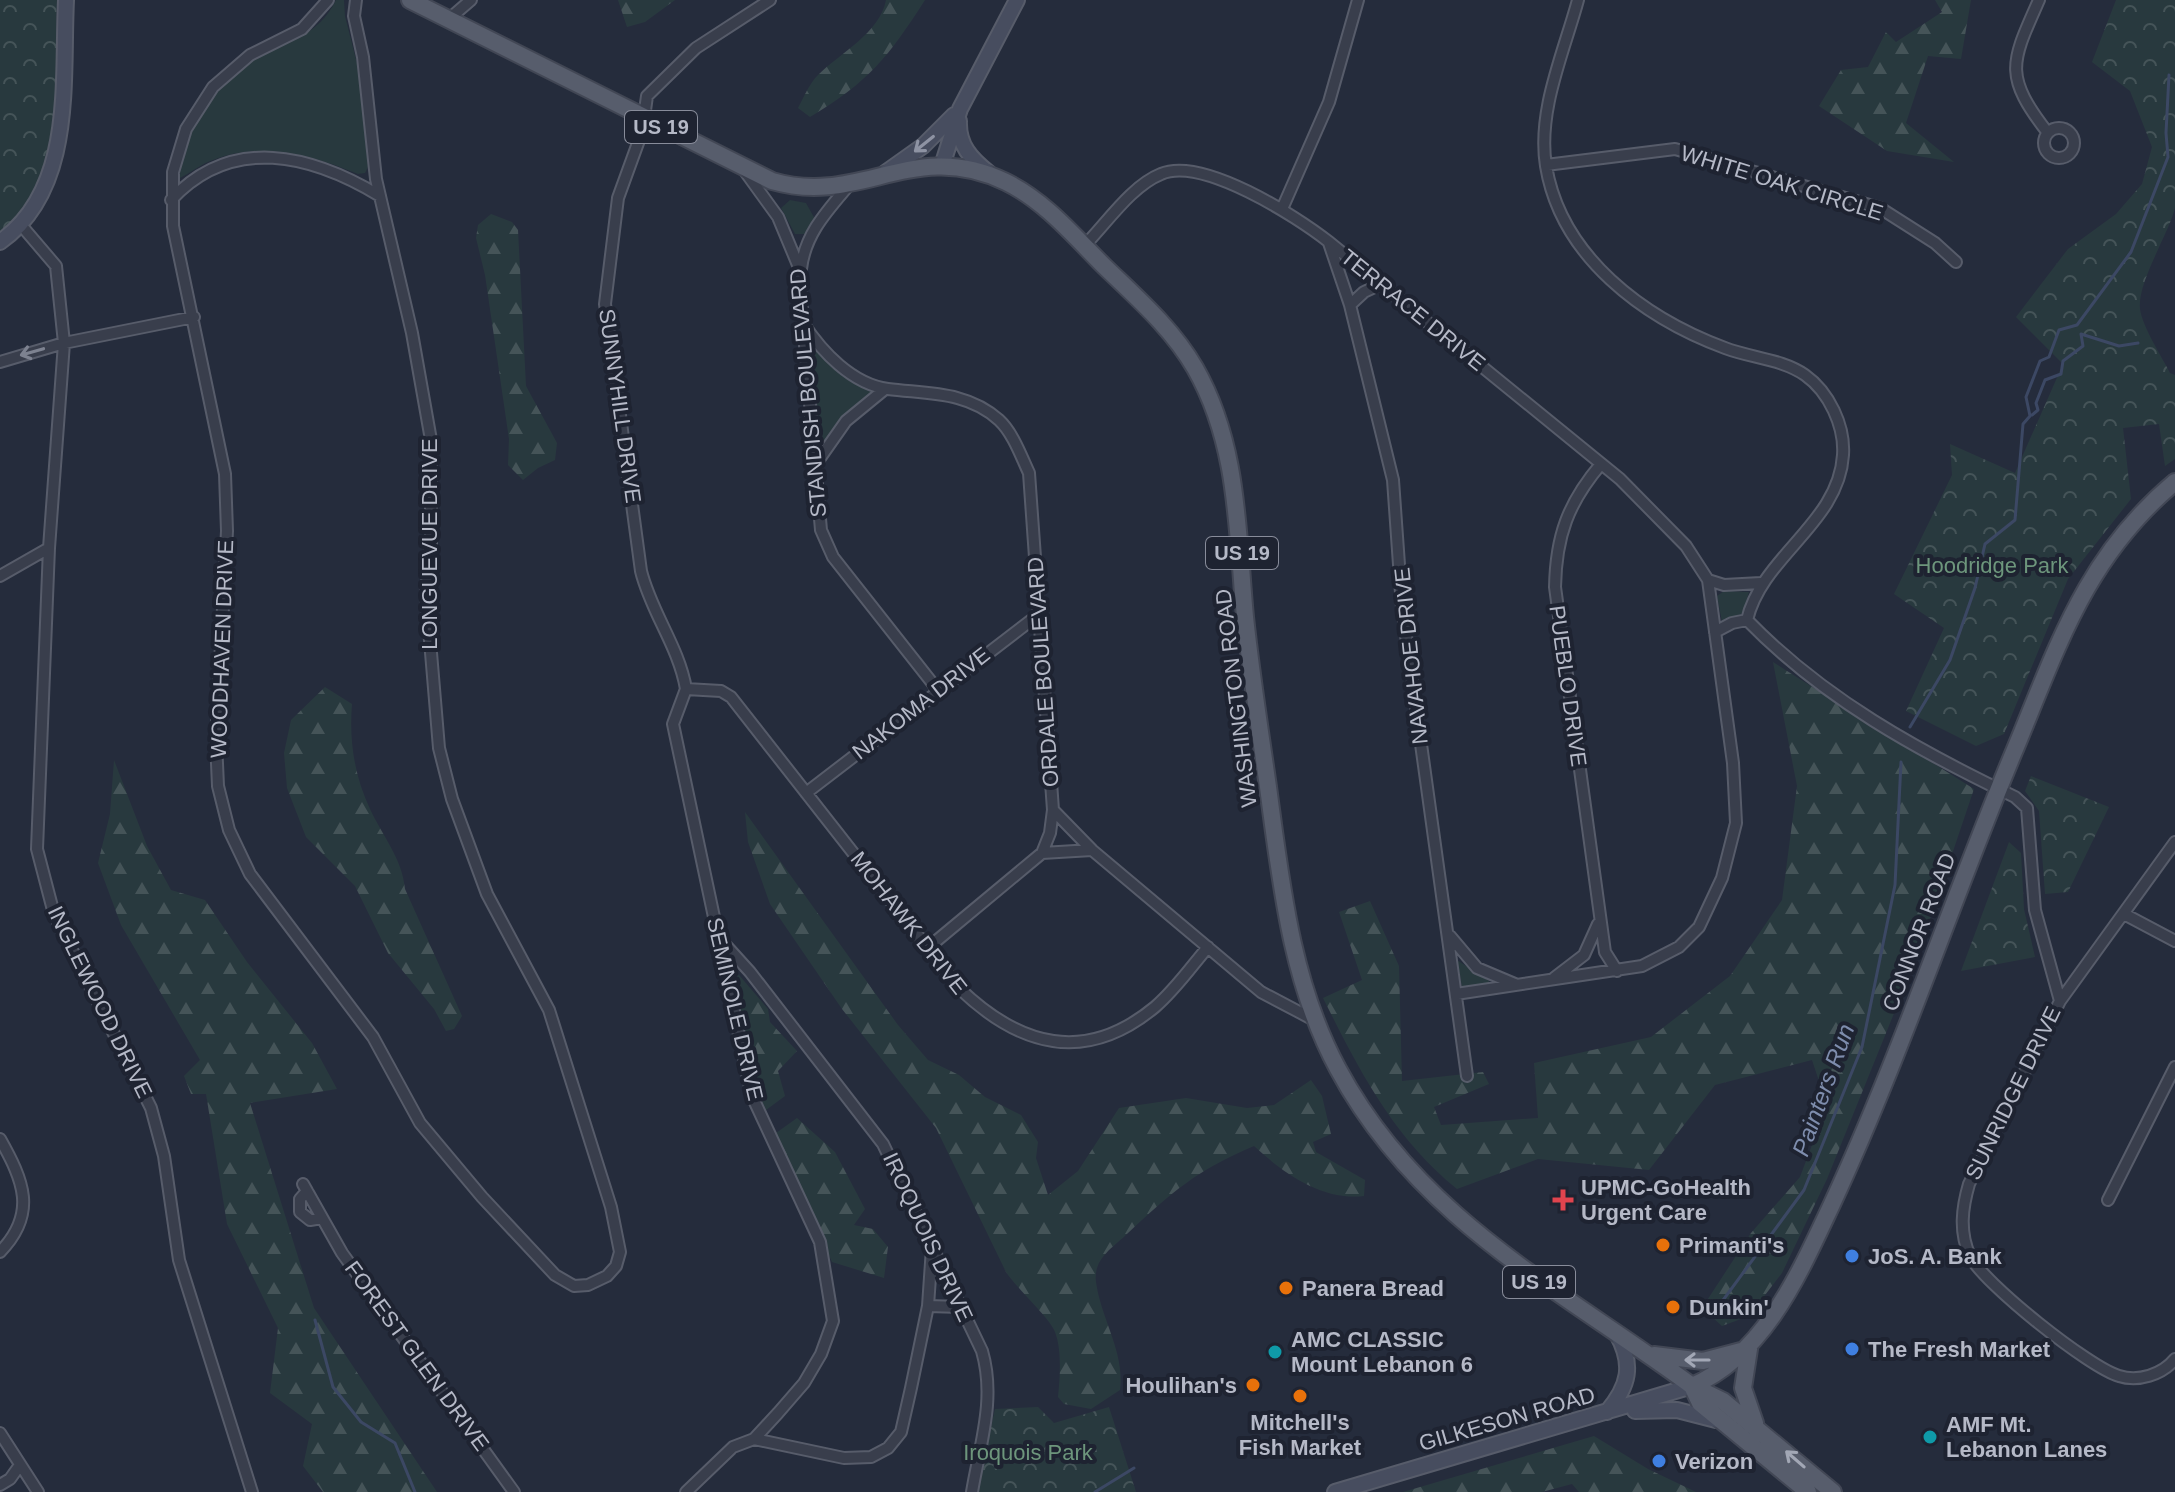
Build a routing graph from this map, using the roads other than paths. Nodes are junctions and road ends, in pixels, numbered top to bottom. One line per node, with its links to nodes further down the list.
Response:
1 (66, 0): 24 (street)
2 (328, 0): 22 (street, WOODHAVEN DRIVE)
3 (356, 0): 21 (street, LONGUEVUE DRIVE)
4 (410, 0): 11 (main road, WASHINGTON ROAD / US 19)
5 (471, 0): 11 (street)
6 (770, 0): 13 (street, SUNNYHILL DRIVE)
7 (1017, 0): 12 (street)
8 (1358, 0): 23 (street)
9 (1578, 0): 15 (street)
10 (2039, 0): 14 (street)
11 (449, 19): 13 (main road, WASHINGTON ROAD / US 19)
12 (960, 109): 16 (street); 18 (street, one-way to 18); 19 (street)
13 (643, 118): 17 (main road, WASHINGTON ROAD / US 19); 47 (street, SUNNYHILL DRIVE)
14 (2048, 133)
15 (1546, 165): 28 (street, WHITE OAK CIRCLE); 43 (street)
16 (942, 166): 18 (main road, WASHINGTON ROAD / US 19); 19 (main road, WASHINGTON ROAD / US 19)
17 (743, 169): 20 (main road, WASHINGTON ROAD / US 19); 29 (street, STANDISH BOULEVARD)
18 (883, 174): 20 (main road, WASHINGTON ROAD / US 19)
19 (991, 175): 27 (main road, WASHINGTON ROAD / US 19)
20 (849, 185): 29 (street)
21 (380, 196): 22 (street); 75 (street, LONGUEVUE DRIVE)
22 (171, 201): 32 (street, WOODHAVEN DRIVE)
23 (1282, 209): 26 (street, TERRACE DRIVE); 27 (street, TERRACE DRIVE)
24 (21, 225): 25 (street); 34 (street, INGLEWOOD DRIVE)
25 (0, 242)
26 (1329, 242): 30 (street, TERRACE DRIVE); 31 (street, NAVAHOE DRIVE)
27 (1084, 246): 67 (main road, WASHINGTON ROAD / US 19)
28 (1956, 262)
29 (800, 279): 33 (street, STANDISH BOULEVARD)
30 (1381, 284): 31 (street); 37 (street, TERRACE DRIVE)
31 (1350, 305): 57 (street, NAVAHOE DRIVE)
32 (194, 317): 34 (street); 75 (street, WOODHAVEN DRIVE)
33 (803, 323): 36 (street, ORDALE BOULEVARD); 38 (street, STANDISH BOULEVARD)
34 (64, 343): 35 (street, one-way to 35); 40 (street, INGLEWOOD DRIVE)
35 (0, 362)
36 (885, 389): 38 (street); 44 (street, ORDALE BOULEVARD)
37 (1601, 464): 42 (street, TERRACE DRIVE); 56 (street, PUEBLO DRIVE)
38 (813, 468): 48 (street, STANDISH BOULEVARD)
39 (2175, 482): 49 (main road, CONNOR ROAD)
40 (49, 548): 41 (street); 91 (street, INGLEWOOD DRIVE)
41 (0, 576)
42 (1708, 580): 43 (street); 46 (street, TERRACE DRIVE)
43 (1761, 583): 45 (street)
44 (1038, 615): 48 (street, NAKOMA DRIVE); 51 (street, ORDALE BOULEVARD)
45 (1747, 620): 46 (street); 49 (street)
46 (1715, 632): 62 (street, TERRACE DRIVE)
47 (686, 689): 50 (street, MOHAWK DRIVE); 58 (street, SEMINOLE DRIVE)
48 (937, 689): 50 (street, NAKOMA DRIVE)
49 (1998, 789): 66 (street, SUNRIDGE DRIVE); 79 (main road, CONNOR ROAD)
50 (806, 793): 60 (street, MOHAWK DRIVE)
51 (1053, 810): 53 (street, ORDALE BOULEVARD); 54 (street)
52 (2175, 842): 55 (street)
53 (1092, 850): 54 (street); 61 (street, ORDALE BOULEVARD)
54 (1042, 853): 60 (street)
55 (2124, 914): 59 (street); 66 (street)
56 (1600, 920): 62 (street, PUEBLO DRIVE); 63 (street)
57 (1447, 932): 64 (street); 65 (street, NAVAHOE DRIVE)
58 (719, 939): 73 (street, IROQUOIS DRIVE); 87 (street, SEMINOLE DRIVE)
59 (2175, 941)
60 (929, 947): 61 (street, MOHAWK DRIVE)
61 (1208, 947): 67 (street, ORDALE BOULEVARD)
62 (1617, 971): 63 (street, TERRACE DRIVE)
63 (1553, 979): 64 (street, TERRACE DRIVE)
64 (1517, 985): 65 (street, TERRACE DRIVE)
65 (1456, 994): 69 (street, NAVAHOE DRIVE)
66 (2060, 1001): 81 (street, SUNRIDGE DRIVE)
67 (1316, 1021): 78 (main road, WASHINGTON ROAD / US 19)
68 (2175, 1067): 71 (street)
69 (1467, 1076)
70 (0, 1139): 74 (street)
71 (2108, 1200)
72 (322, 1218): 72 (street, FOREST GLEN DRIVE); 92 (street, FOREST GLEN DRIVE)
73 (932, 1248): 76 (street); 77 (street, IROQUOIS DRIVE)
74 (0, 1252)
75 (588, 1285)
76 (928, 1306): 77 (street); 87 (street)
77 (961, 1307): 94 (street, IROQUOIS DRIVE)
78 (1617, 1334): 80 (main road, WASHINGTON ROAD / US 19); 83 (street)
79 (1750, 1348): 80 (main road, one-way to 80); 82 (main road, CONNOR ROAD); 85 (main road)
80 (1644, 1352): 82 (main road, WASHINGTON ROAD / US 19)
81 (2175, 1359)
82 (1692, 1386): 83 (street, GILKESON ROAD); 84 (main road, WASHINGTON ROAD / US 19); 85 (main road, WASHINGTON ROAD / US 19)
83 (1606, 1413): 84 (street); 95 (street, GILKESON ROAD)
84 (1724, 1423): 96 (main road, WASHINGTON ROAD / US 19)
85 (1757, 1427): 97 (main road, WASHINGTON ROAD / US 19, one-way to 85)
86 (0, 1433): 88 (street)
87 (754, 1439): 93 (street)
88 (20, 1465): 89 (street); 90 (street)
89 (1, 1489)
90 (38, 1492)
91 (252, 1492)
92 (514, 1492)
93 (686, 1492)
94 (972, 1492)
95 (1335, 1492)
96 (1808, 1492)
97 (1833, 1492)

